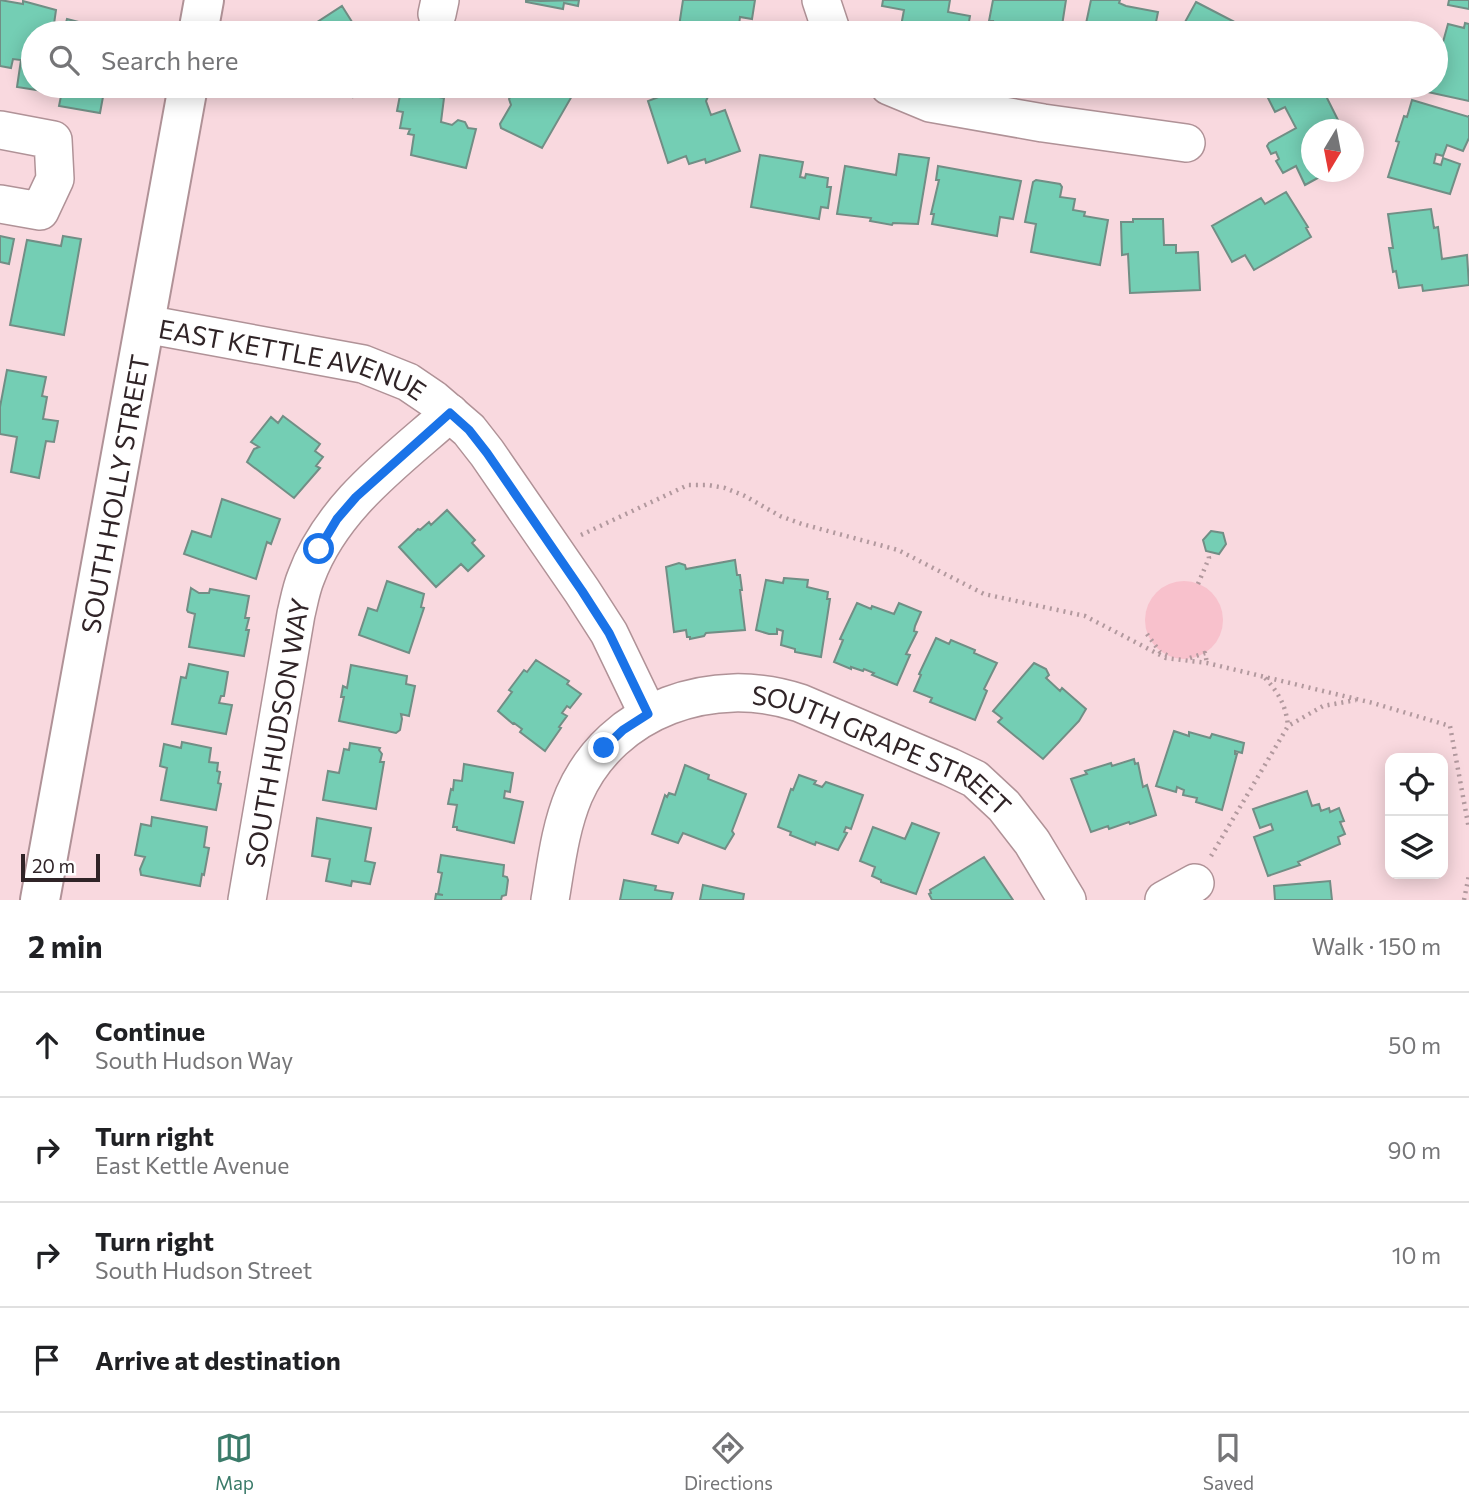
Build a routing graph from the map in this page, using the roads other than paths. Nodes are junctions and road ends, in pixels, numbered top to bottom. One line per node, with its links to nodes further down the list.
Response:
1 (204, 0): 3 (main road)
2 (821, 0): 4 (street)
3 (200, 21)
4 (828, 21)
5 (186, 98): 10 (main road, SOUTH HOLLY STREET)
6 (918, 98): 8 (street)
7 (0, 130): 9 (street)
8 (1186, 142)
9 (0, 204)
10 (145, 324): 11 (street, EAST KETTLE AVENUE); 13 (main road, SOUTH HOLLY STREET)
11 (450, 413): 12 (street, EAST KETTLE AVENUE); 14 (street, SOUTH HUDSON WAY)
12 (648, 714): 15 (street, SOUTH GRAPE STREET); 16 (street, SOUTH GRAPE STREET)
13 (40, 900)
14 (247, 900)
15 (550, 900)
16 (1067, 900)

